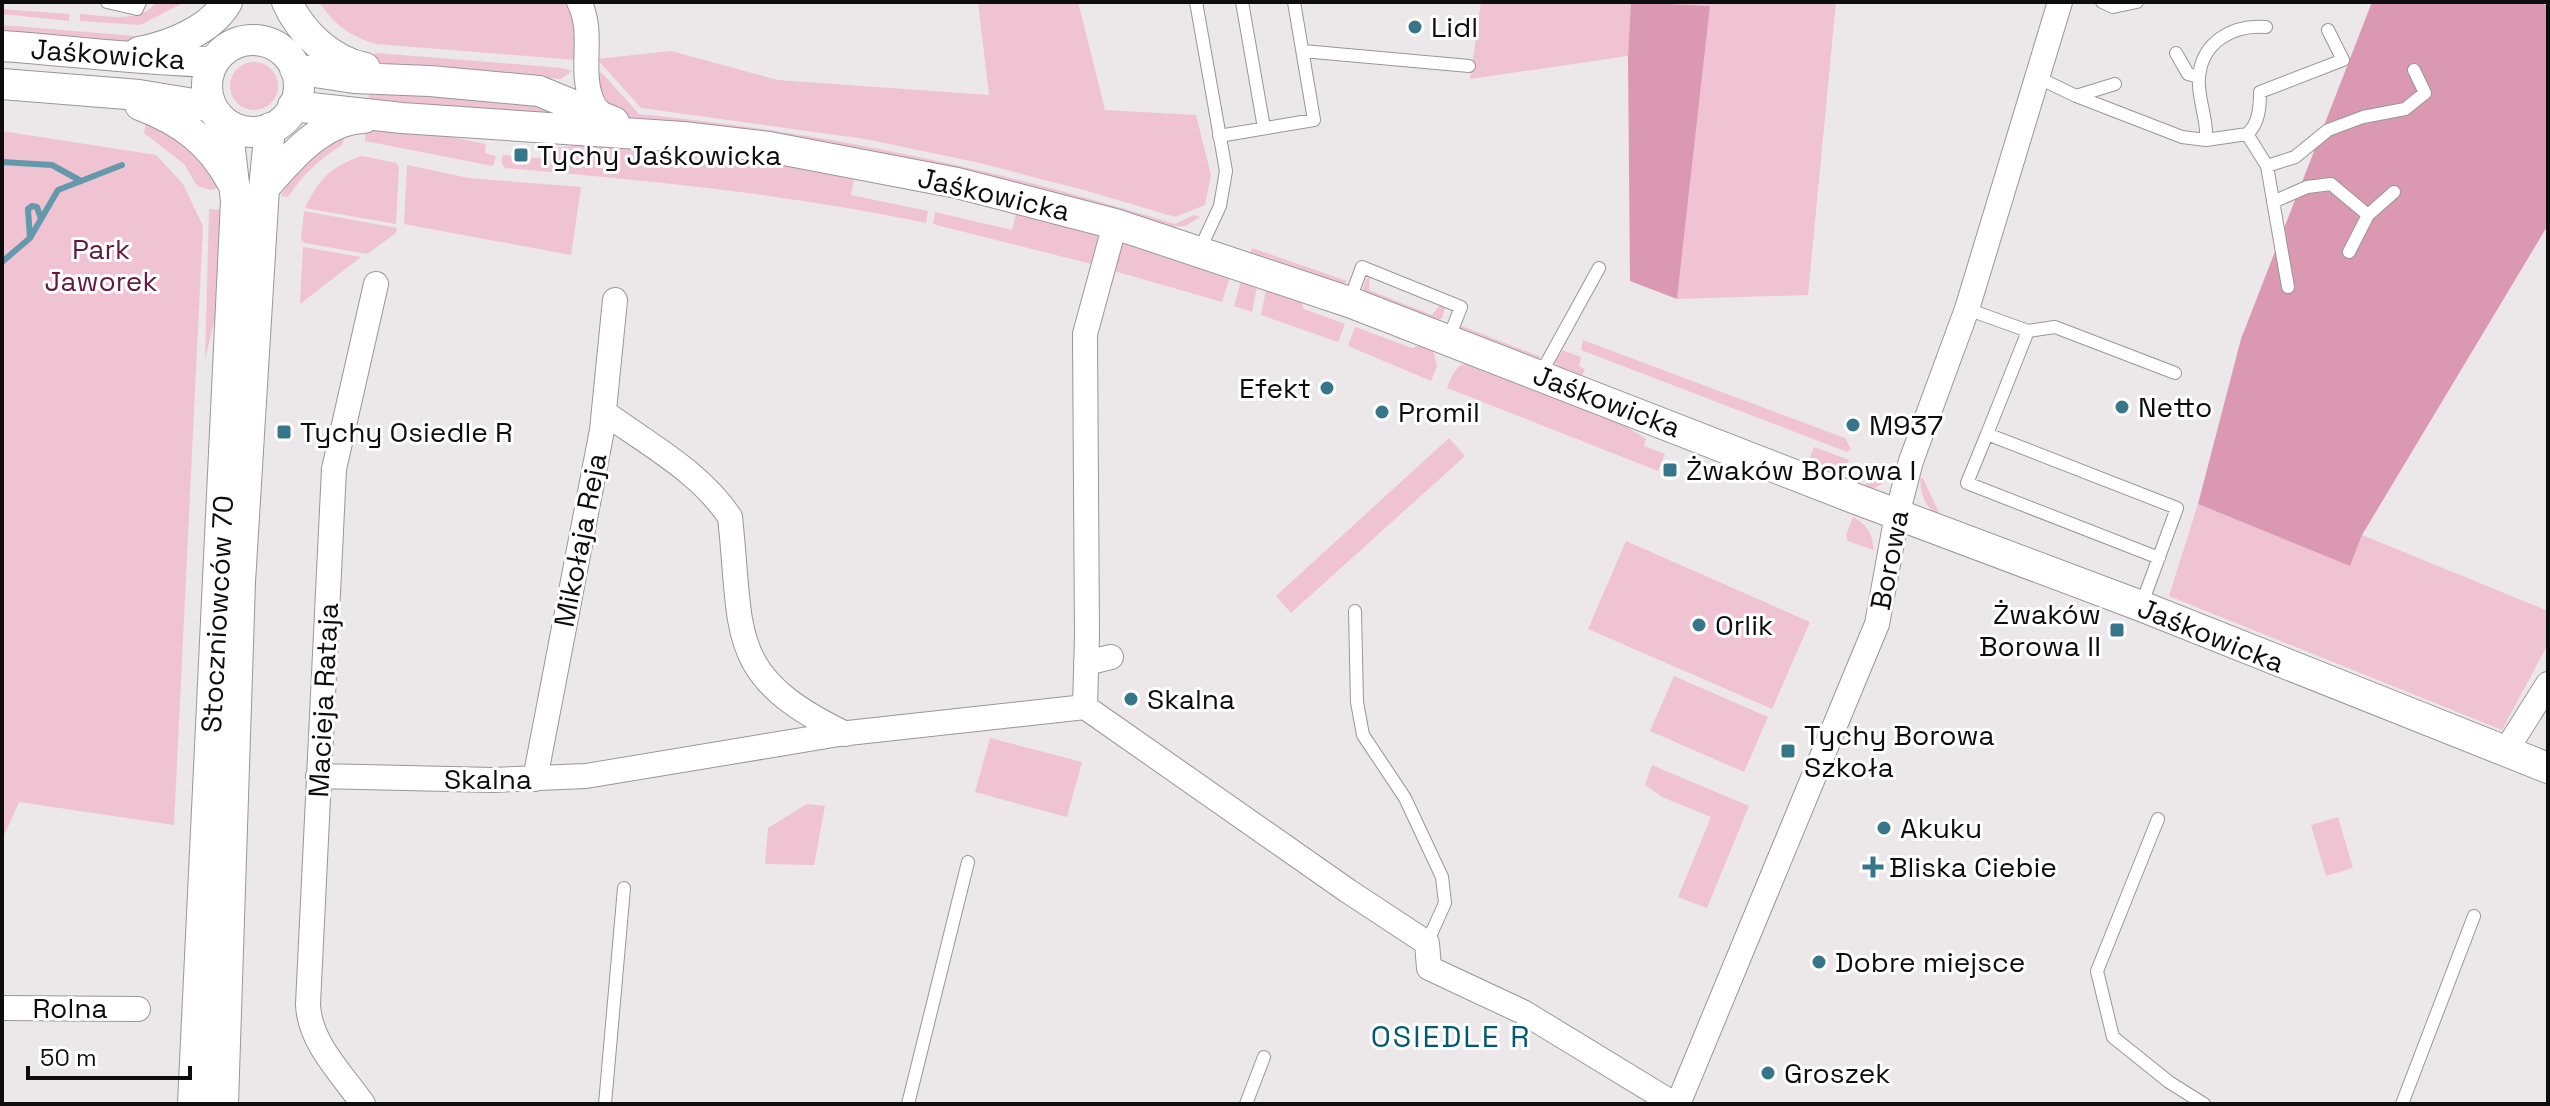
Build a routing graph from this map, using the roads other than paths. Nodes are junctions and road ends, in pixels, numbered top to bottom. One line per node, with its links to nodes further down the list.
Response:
1 (107, 2): 2 (lane)
2 (140, 2)
3 (227, 2): 21 (street)
4 (245, 2): 19 (street)
5 (273, 2): 16 (street)
6 (287, 2): 27 (street)
7 (579, 2): 35 (street)
8 (1196, 2): 39 (lane)
9 (1242, 2): 37 (lane)
10 (1294, 2): 18 (lane)
11 (2060, 2): 25 (street, Borowa)
12 (2102, 2): 13 (lane)
13 (2137, 2)
14 (2266, 27): 26 (lane)
15 (2328, 30): 38 (lane)
16 (271, 43): 19 (street); 23 (street)
17 (2, 46): 21 (street, Jaśkowicka)
18 (1303, 51): 22 (lane); 37 (lane)
19 (224, 53): 21 (street, Jaśkowicka); 33 (street)
20 (2176, 53): 26 (lane)
21 (122, 55)
22 (1469, 66)
23 (295, 69): 27 (street, Jaśkowicka); 32 (street)
24 (2414, 70): 42 (lane)
25 (2037, 77): 31 (lane); 54 (street, Borowa)
26 (2199, 77): 41 (lane)
27 (430, 81): 35 (street, Jaśkowicka)
28 (2, 84): 30 (street, Jaśkowicka)
29 (2115, 84): 31 (lane)
30 (106, 93): 33 (street, Jaśkowicka); 43 (street)
31 (2076, 96): 41 (lane)
32 (293, 106): 34 (street, Jaśkowicka); 36 (street)
33 (219, 115): 36 (street); 43 (street, Stoczniowców 70)
34 (402, 118): 40 (street, Jaśkowicka); 43 (street)
35 (606, 120): 40 (street, Jaśkowicka)
36 (270, 128): 43 (street, Stoczniowców 70)
37 (1264, 128): 39 (lane)
38 (2247, 134): 41 (lane); 42 (lane)
39 (1219, 136): 48 (lane)
40 (683, 137): 47 (street, Jaśkowicka)
41 (2206, 140)
42 (2267, 166): 45 (lane)
43 (249, 188): 81 (street, Stoczniowców 70); 82 (street, Stoczniowców 70)
44 (2394, 192): 46 (lane)
45 (2273, 202): 46 (lane); 52 (lane)
46 (2368, 215): 49 (lane)
47 (1115, 224): 48 (street, Jaśkowicka); 65 (street)
48 (1199, 251): 57 (street, Jaśkowicka)
49 (2349, 252)
50 (1599, 268): 57 (lane)
51 (376, 284): 71 (street, Macieja Rataja)
52 (2288, 287)
53 (615, 300): 58 (street, Mikołaja Reja)
54 (1967, 309): 55 (lane); 60 (street, Borowa)
55 (2028, 331): 56 (lane); 59 (lane)
56 (2175, 373)
57 (1540, 375): 60 (street, Jaśkowicka)
58 (604, 412): 68 (street); 72 (street, Mikołaja Reja)
59 (1987, 434): 61 (lane); 61 (lane)
60 (1897, 515): 62 (street, Jaśkowicka); 87 (street, Borowa)
61 (2159, 558): 62 (lane)
62 (2141, 606): 69 (street, Jaśkowicka)
63 (1355, 611): 77 (lane)
64 (1111, 657): 65 (street)
65 (1086, 663): 67 (street)
66 (2548, 684): 69 (street)
67 (1085, 707): 68 (street, Skalna); 77 (street)
68 (846, 734): 72 (street, Skalna)
69 (2505, 752): 70 (street, Jaśkowicka)
70 (2548, 768)
71 (318, 776): 72 (street, Skalna); 83 (street, Macieja Rataja)
72 (535, 779)
73 (2158, 819): 88 (lane)
74 (968, 862): 85 (lane)
75 (624, 888): 84 (lane)
76 (2474, 916): 89 (lane)
77 (1427, 943): 87 (street)
78 (2, 1008): 79 (street, Rolna)
79 (138, 1009)
80 (1264, 1057): 86 (lane)
81 (193, 1104)
82 (223, 1104)
83 (363, 1104)
84 (605, 1104)
85 (908, 1104)
86 (1246, 1104)
87 (1676, 1104)
88 (2204, 1104)
89 (2402, 1104)

